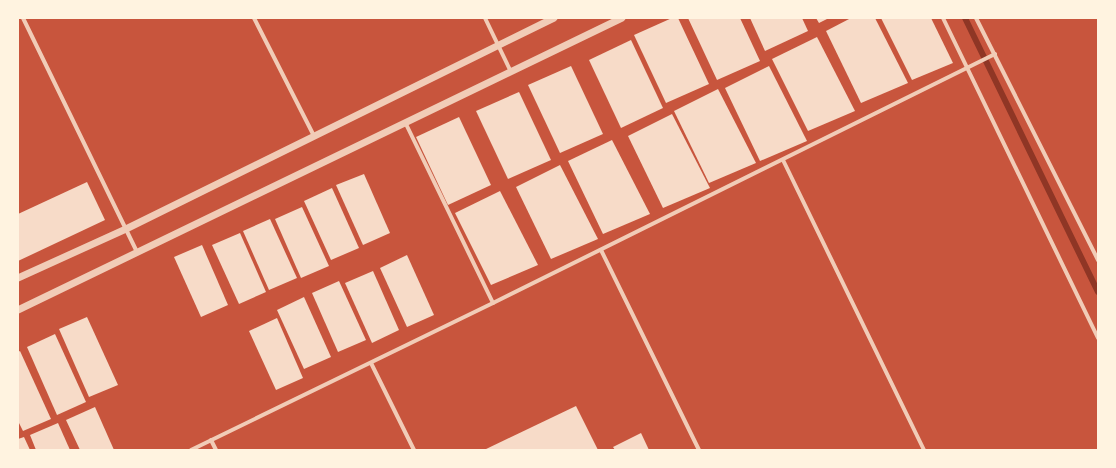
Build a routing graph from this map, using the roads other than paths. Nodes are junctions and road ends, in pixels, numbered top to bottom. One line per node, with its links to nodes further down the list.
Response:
1 (23, 18): 15 (street)
2 (254, 18): 13 (street)
3 (484, 18): 8 (street)
4 (554, 18): 8 (street)
5 (622, 18): 11 (street)
6 (942, 18): 10 (street)
7 (976, 18): 9 (street)
8 (498, 46): 11 (street); 13 (street)
9 (995, 54): 10 (street); 18 (street)
10 (968, 68): 14 (street); 22 (street)
11 (511, 72): 12 (street)
12 (405, 122): 17 (street); 20 (street)
13 (314, 136): 15 (street)
14 (783, 160): 16 (street); 29 (street)
15 (126, 229): 17 (street); 19 (street)
16 (601, 250): 20 (street); 28 (street)
17 (137, 252): 21 (street)
18 (1098, 260)
19 (18, 278)
20 (494, 304): 23 (street)
21 (18, 310)
22 (1098, 338)
23 (371, 363): 24 (street); 27 (street)
24 (211, 440): 25 (street); 26 (street)
25 (191, 450)
26 (216, 450)
27 (414, 450)
28 (699, 450)
29 (924, 450)

